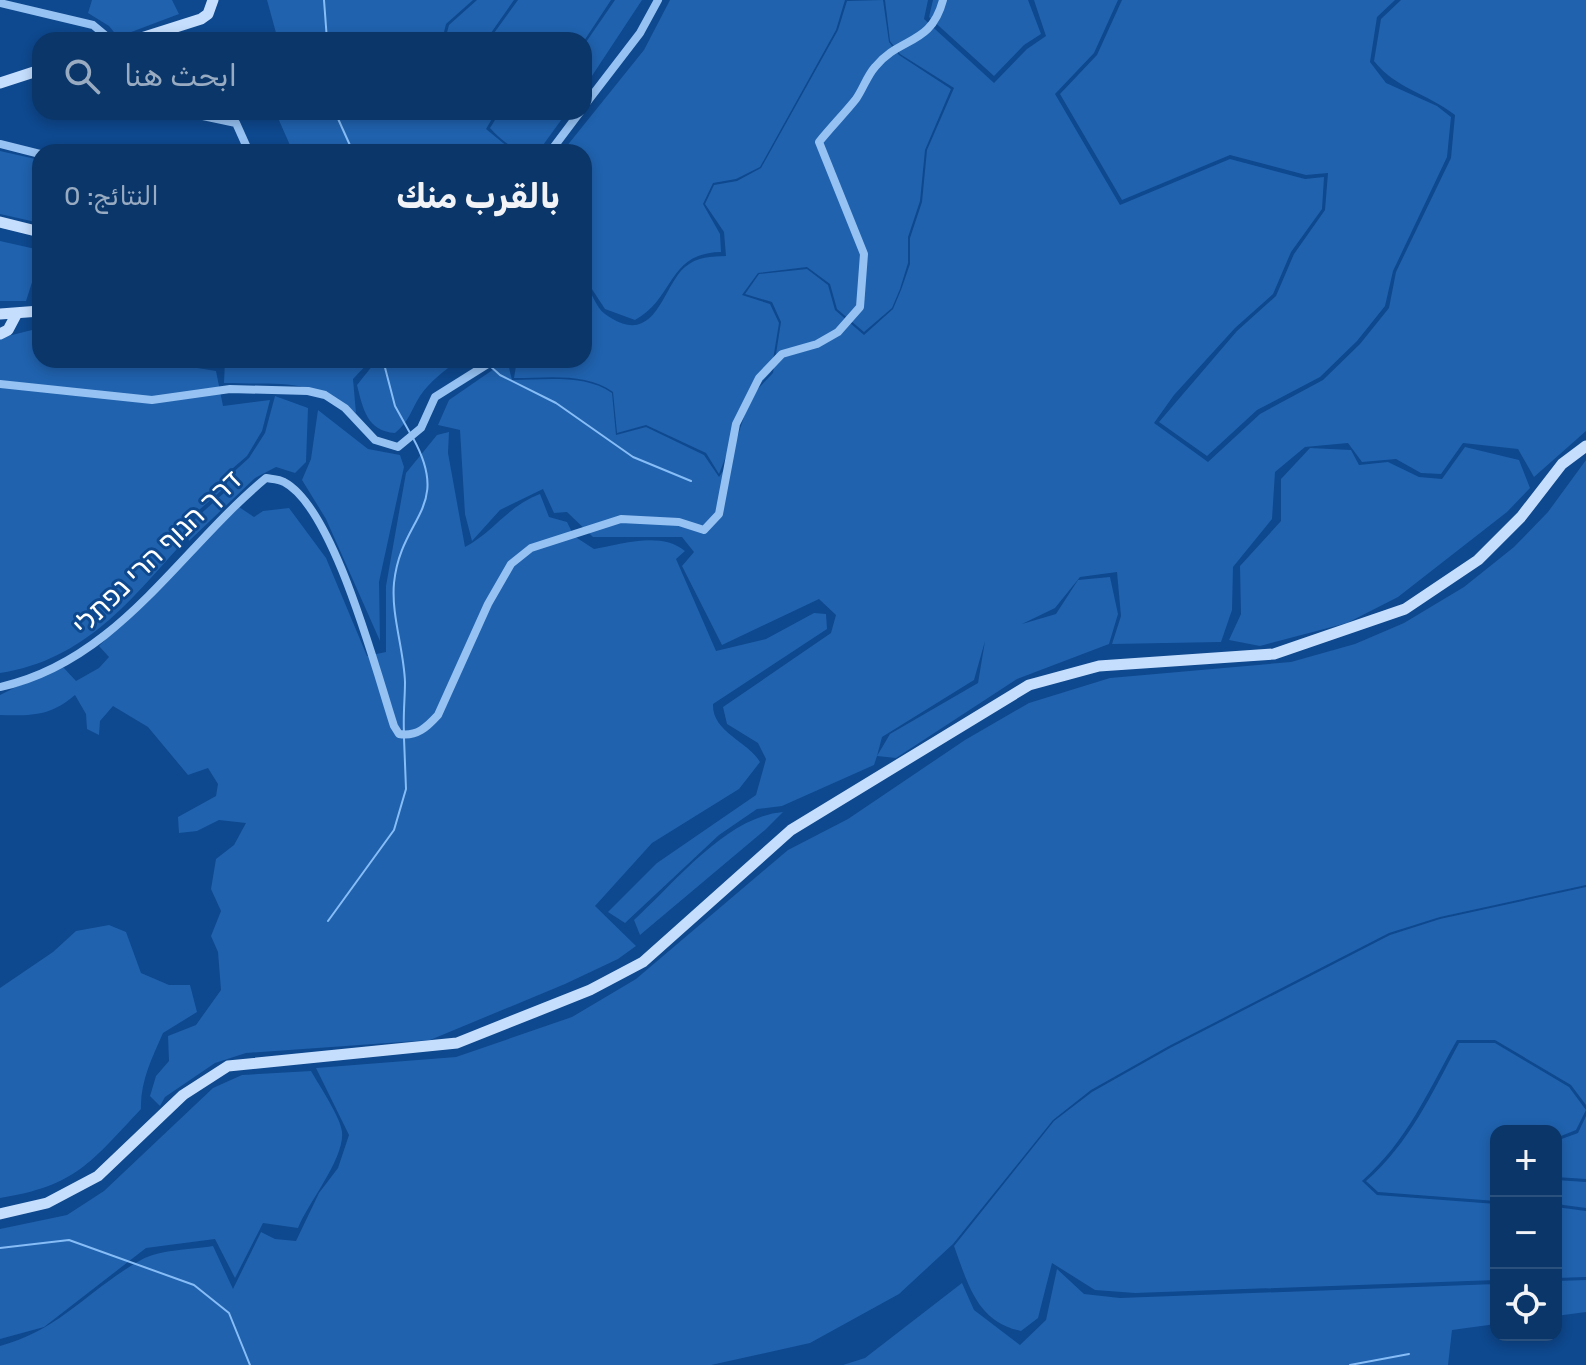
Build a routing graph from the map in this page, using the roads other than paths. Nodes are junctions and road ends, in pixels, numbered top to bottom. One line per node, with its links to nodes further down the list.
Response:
1 (213, 0): 6 (main road)
2 (658, 0): 9 (street)
3 (943, 0): 25 (street, דרך הנוף הרי נפתלי)
4 (0, 3): 5 (street)
5 (101, 32)
6 (160, 32)
7 (32, 73): 8 (main road)
8 (0, 83)
9 (592, 96)
10 (222, 120): 13 (street)
11 (574, 120): 14 (street)
12 (0, 144): 15 (street)
13 (245, 144)
14 (556, 144)
15 (32, 152)
16 (0, 222): 17 (main road)
17 (32, 230)
18 (32, 312): 19 (main road)
19 (17, 313): 20 (main road); 21 (main road)
20 (0, 314)
21 (0, 334)
22 (481, 368): 23 (street)
23 (0, 384)
24 (1586, 446): 26 (main road)
25 (0, 687)
26 (0, 1214)

